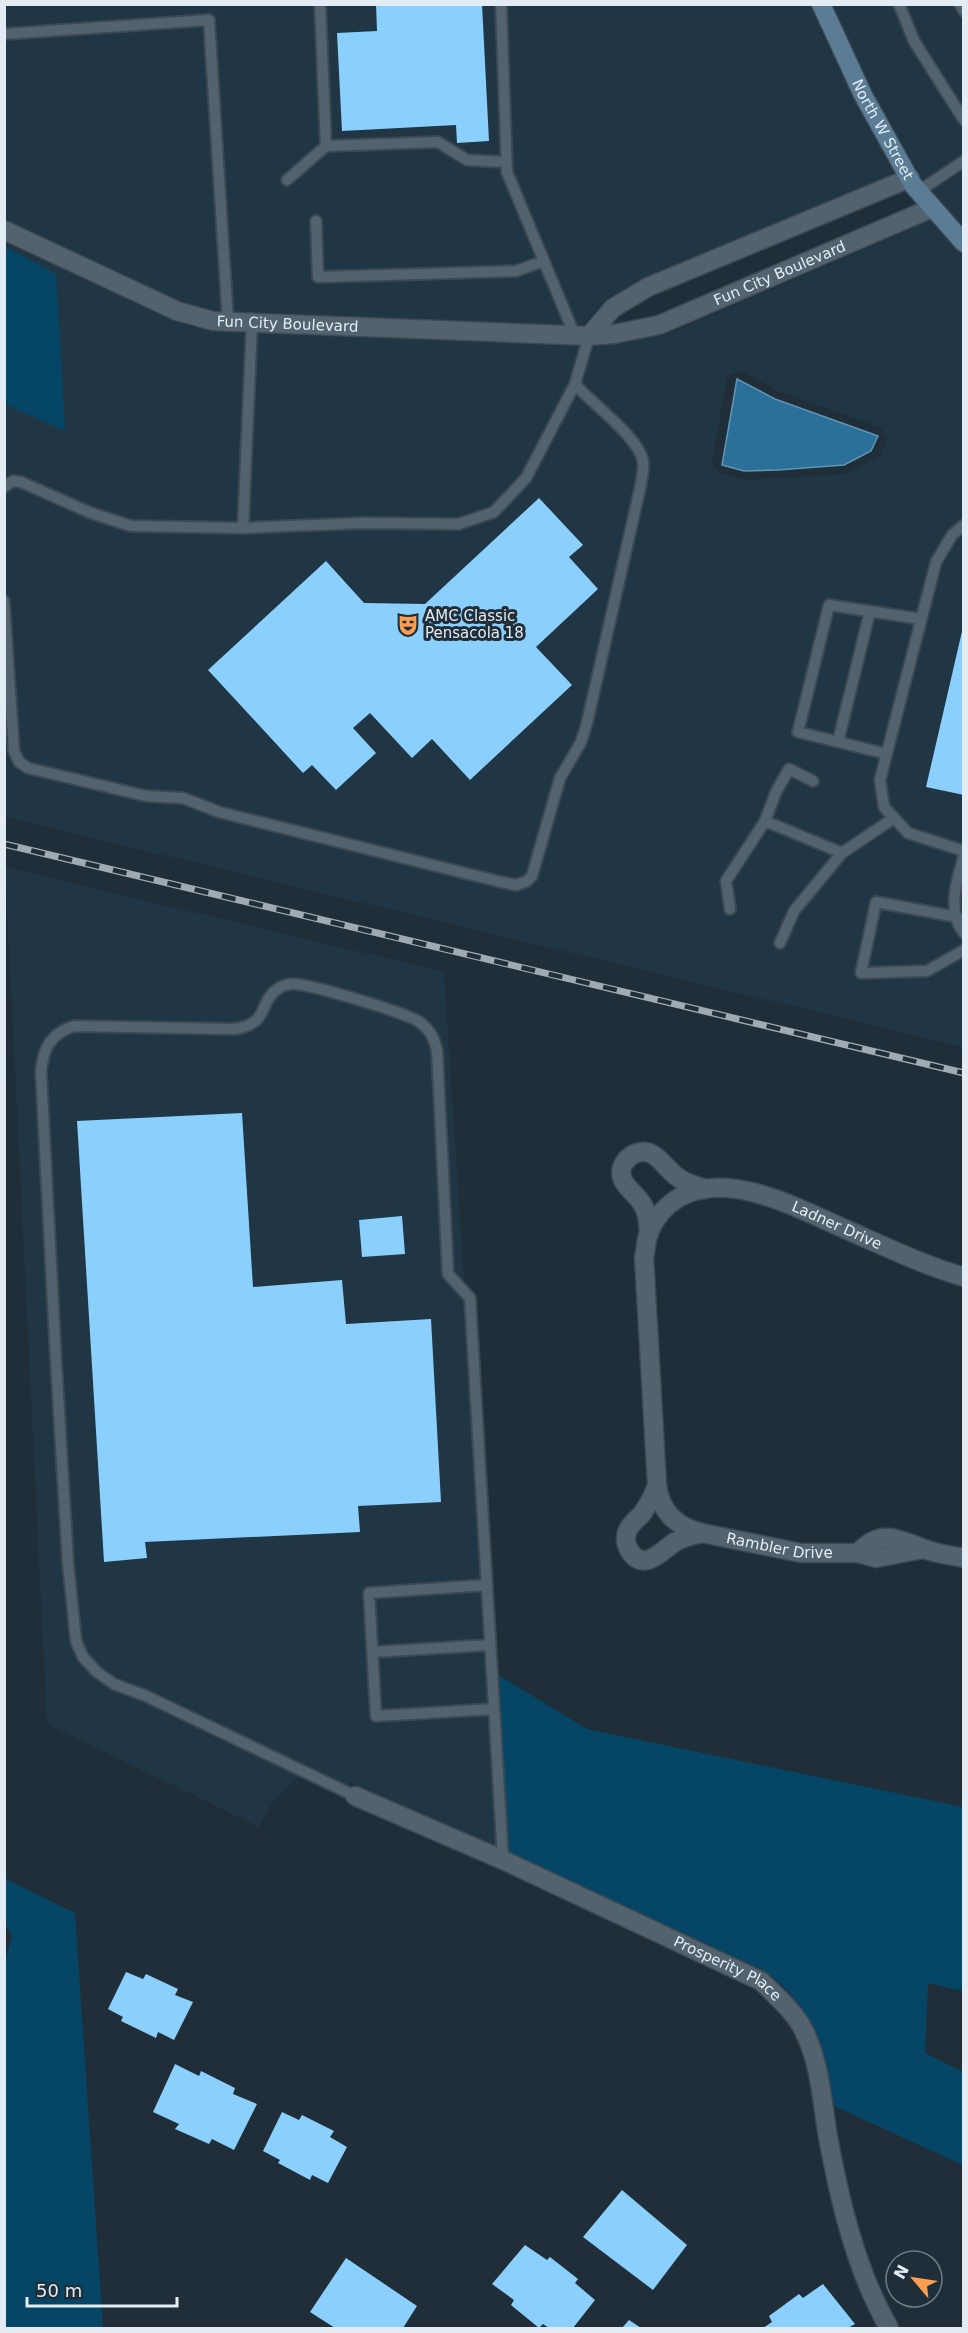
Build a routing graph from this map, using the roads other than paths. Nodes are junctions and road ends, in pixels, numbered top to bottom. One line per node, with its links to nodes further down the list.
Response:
1 (320, 4): 9 (lane)
2 (501, 4): 11 (lane)
3 (821, 4): 13 (main road, North W Street)
4 (899, 4): 8 (lane)
5 (960, 4): 6 (lane)
6 (963, 11)
7 (4, 33): 19 (lane)
8 (963, 120)
9 (326, 146): 11 (lane); 12 (lane)
10 (963, 161): 13 (lane)
11 (506, 162): 18 (lane)
12 (287, 180)
13 (914, 185): 14 (main road, North W Street); 21 (street)
14 (932, 208): 17 (main road, North W Street); 21 (street, Fun City Boulevard)
15 (316, 221): 18 (lane)
16 (4, 230): 19 (street, Fun City Boulevard)
17 (963, 243)
18 (544, 261): 21 (lane)
19 (228, 321): 20 (street, Fun City Boulevard)
20 (252, 322): 21 (street, Fun City Boulevard); 25 (lane)
21 (582, 336): 22 (lane)
22 (575, 384): 25 (lane); 26 (lane)
23 (4, 487): 25 (lane)
24 (963, 525): 28 (lane)
25 (243, 528)
26 (4, 601)
27 (870, 611): 28 (lane); 29 (lane); 29 (lane)
28 (921, 619): 30 (lane)
29 (838, 742): 30 (lane)
30 (887, 754): 32 (lane)
31 (813, 781): 33 (lane)
32 (894, 818): 34 (lane); 35 (lane)
33 (765, 821): 35 (lane); 37 (lane)
34 (963, 851)
35 (842, 853): 40 (lane)
36 (963, 856): 38 (lane)
37 (730, 909)
38 (957, 917): 39 (lane); 41 (lane)
39 (963, 933)
40 (780, 943)
41 (963, 950)
42 (707, 1189): 43 (street, Ladner Drive); 43 (street, Ladner Drive); 44 (street, Ladner Drive)
43 (649, 1234): 45 (street, Ladner Drive)
44 (963, 1278)
45 (657, 1485): 46 (street, Rambler Drive); 46 (street)
46 (702, 1533): 47 (street, Rambler Drive)
47 (963, 1558)
48 (487, 1585): 49 (lane); 50 (lane); 52 (lane)
49 (490, 1645): 50 (lane); 51 (lane)
50 (373, 1652): 51 (lane)
51 (494, 1709): 53 (lane)
52 (355, 1796): 53 (street, Prosperity Place)
53 (503, 1860): 54 (street, Prosperity Place)
54 (889, 2328)

